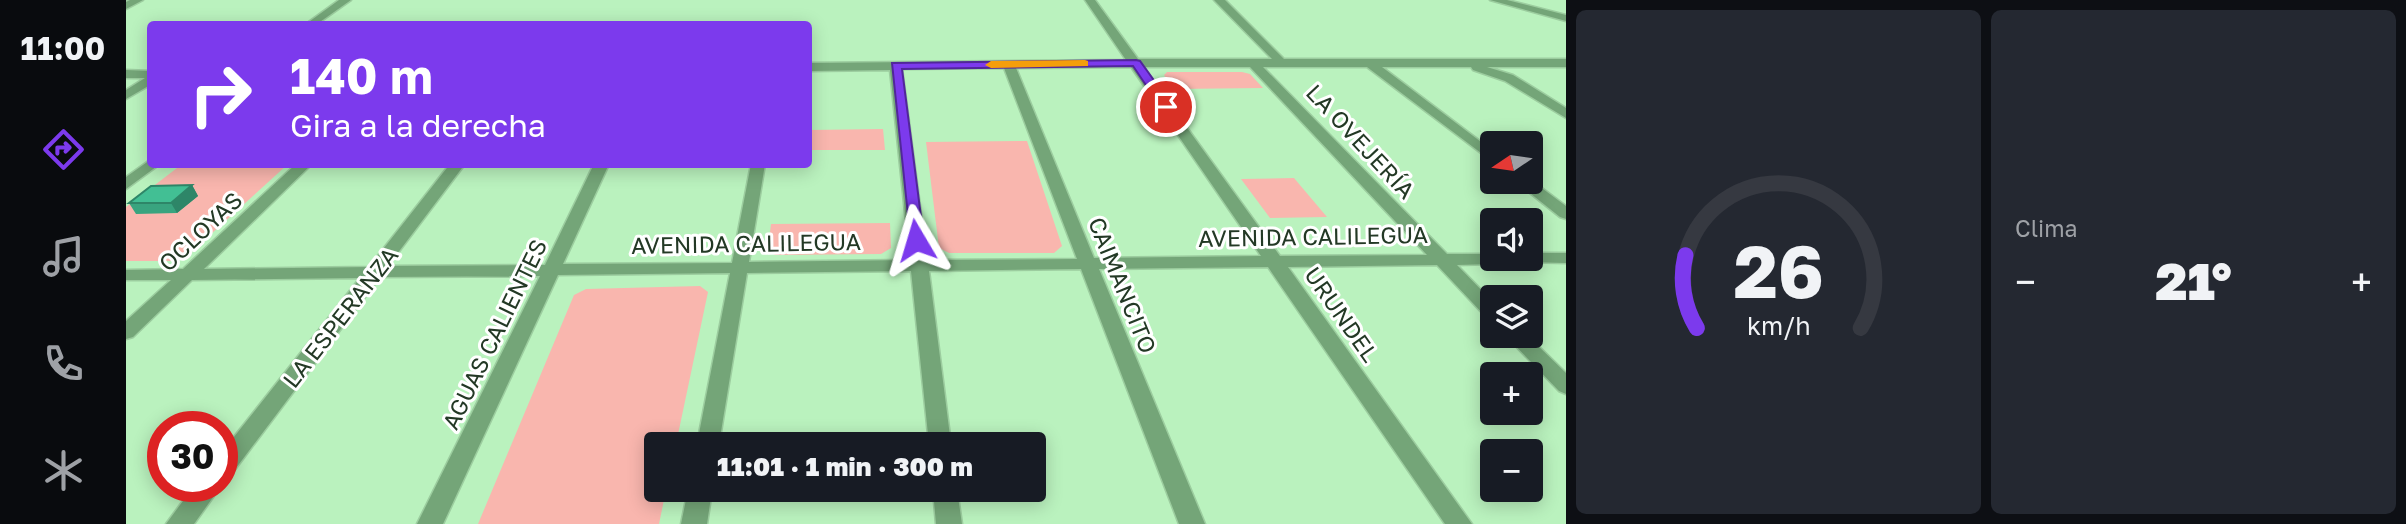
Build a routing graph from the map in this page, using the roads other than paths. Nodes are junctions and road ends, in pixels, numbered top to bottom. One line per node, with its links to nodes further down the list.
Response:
1 (138, 0): 6 (street)
2 (346, 0): 8 (street)
3 (1090, 0): 11 (street, URUNDEL)
4 (1219, 0): 13 (street)
5 (1495, 0): 7 (street)
6 (126, 6)
7 (1566, 18)
8 (315, 21)
9 (1369, 62): 10 (street); 13 (street); 23 (street)
10 (1459, 62): 14 (street); 22 (street)
11 (1136, 63): 12 (street); 15 (street); 36 (street, URUNDEL)
12 (1253, 63): 13 (street); 34 (street, LA OVEJERÍA)
13 (1281, 63)
14 (1566, 63)
15 (1008, 64): 16 (street); 37 (street, CAIMANCITO)
16 (896, 66): 17 (street); 38 (street)
17 (812, 67)
18 (126, 74): 19 (street)
19 (147, 74)
20 (147, 82): 21 (street)
21 (126, 95)
22 (1566, 114)
23 (1480, 148)
24 (148, 168): 29 (street)
25 (301, 168): 41 (street, OCLOYAS)
26 (455, 168): 42 (street, LA ESPERANZA)
27 (600, 168): 40 (street, AGUAS CALIENTES)
28 (757, 168): 39 (street)
29 (126, 184)
30 (1540, 194): 31 (street)
31 (1566, 214)
32 (1543, 258): 33 (street)
33 (1566, 258)
34 (1440, 259): 35 (street, AVENIDA CALILEGUA); 36 (street, AVENIDA CALILEGUA); 44 (street, LA OVEJERÍA)
35 (1480, 259)
36 (1274, 260): 37 (street, AVENIDA CALILEGUA); 59 (street, URUNDEL)
37 (1088, 264): 38 (street, AVENIDA CALILEGUA); 58 (street, CAIMANCITO)
38 (919, 265): 39 (street, AVENIDA CALILEGUA); 49 (street)
39 (740, 268): 40 (street, AVENIDA CALILEGUA); 48 (street)
40 (551, 271): 42 (street, AVENIDA CALILEGUA); 55 (street, AGUAS CALIENTES)
41 (187, 274): 42 (street, AVENIDA CALILEGUA); 43 (street, AVENIDA CALILEGUA); 45 (street, OCLOYAS)
42 (373, 274): 50 (street, LA ESPERANZA)
43 (126, 275)
44 (1480, 300)
45 (126, 332)
46 (1528, 348): 47 (street)
47 (1566, 386)
48 (710, 432)
49 (939, 432)
50 (238, 448)
51 (196, 502): 54 (street)
52 (698, 502): 56 (street)
53 (946, 502): 57 (street)
54 (179, 524)
55 (430, 524)
56 (694, 524)
57 (949, 524)
58 (1192, 524)
59 (1459, 524)

